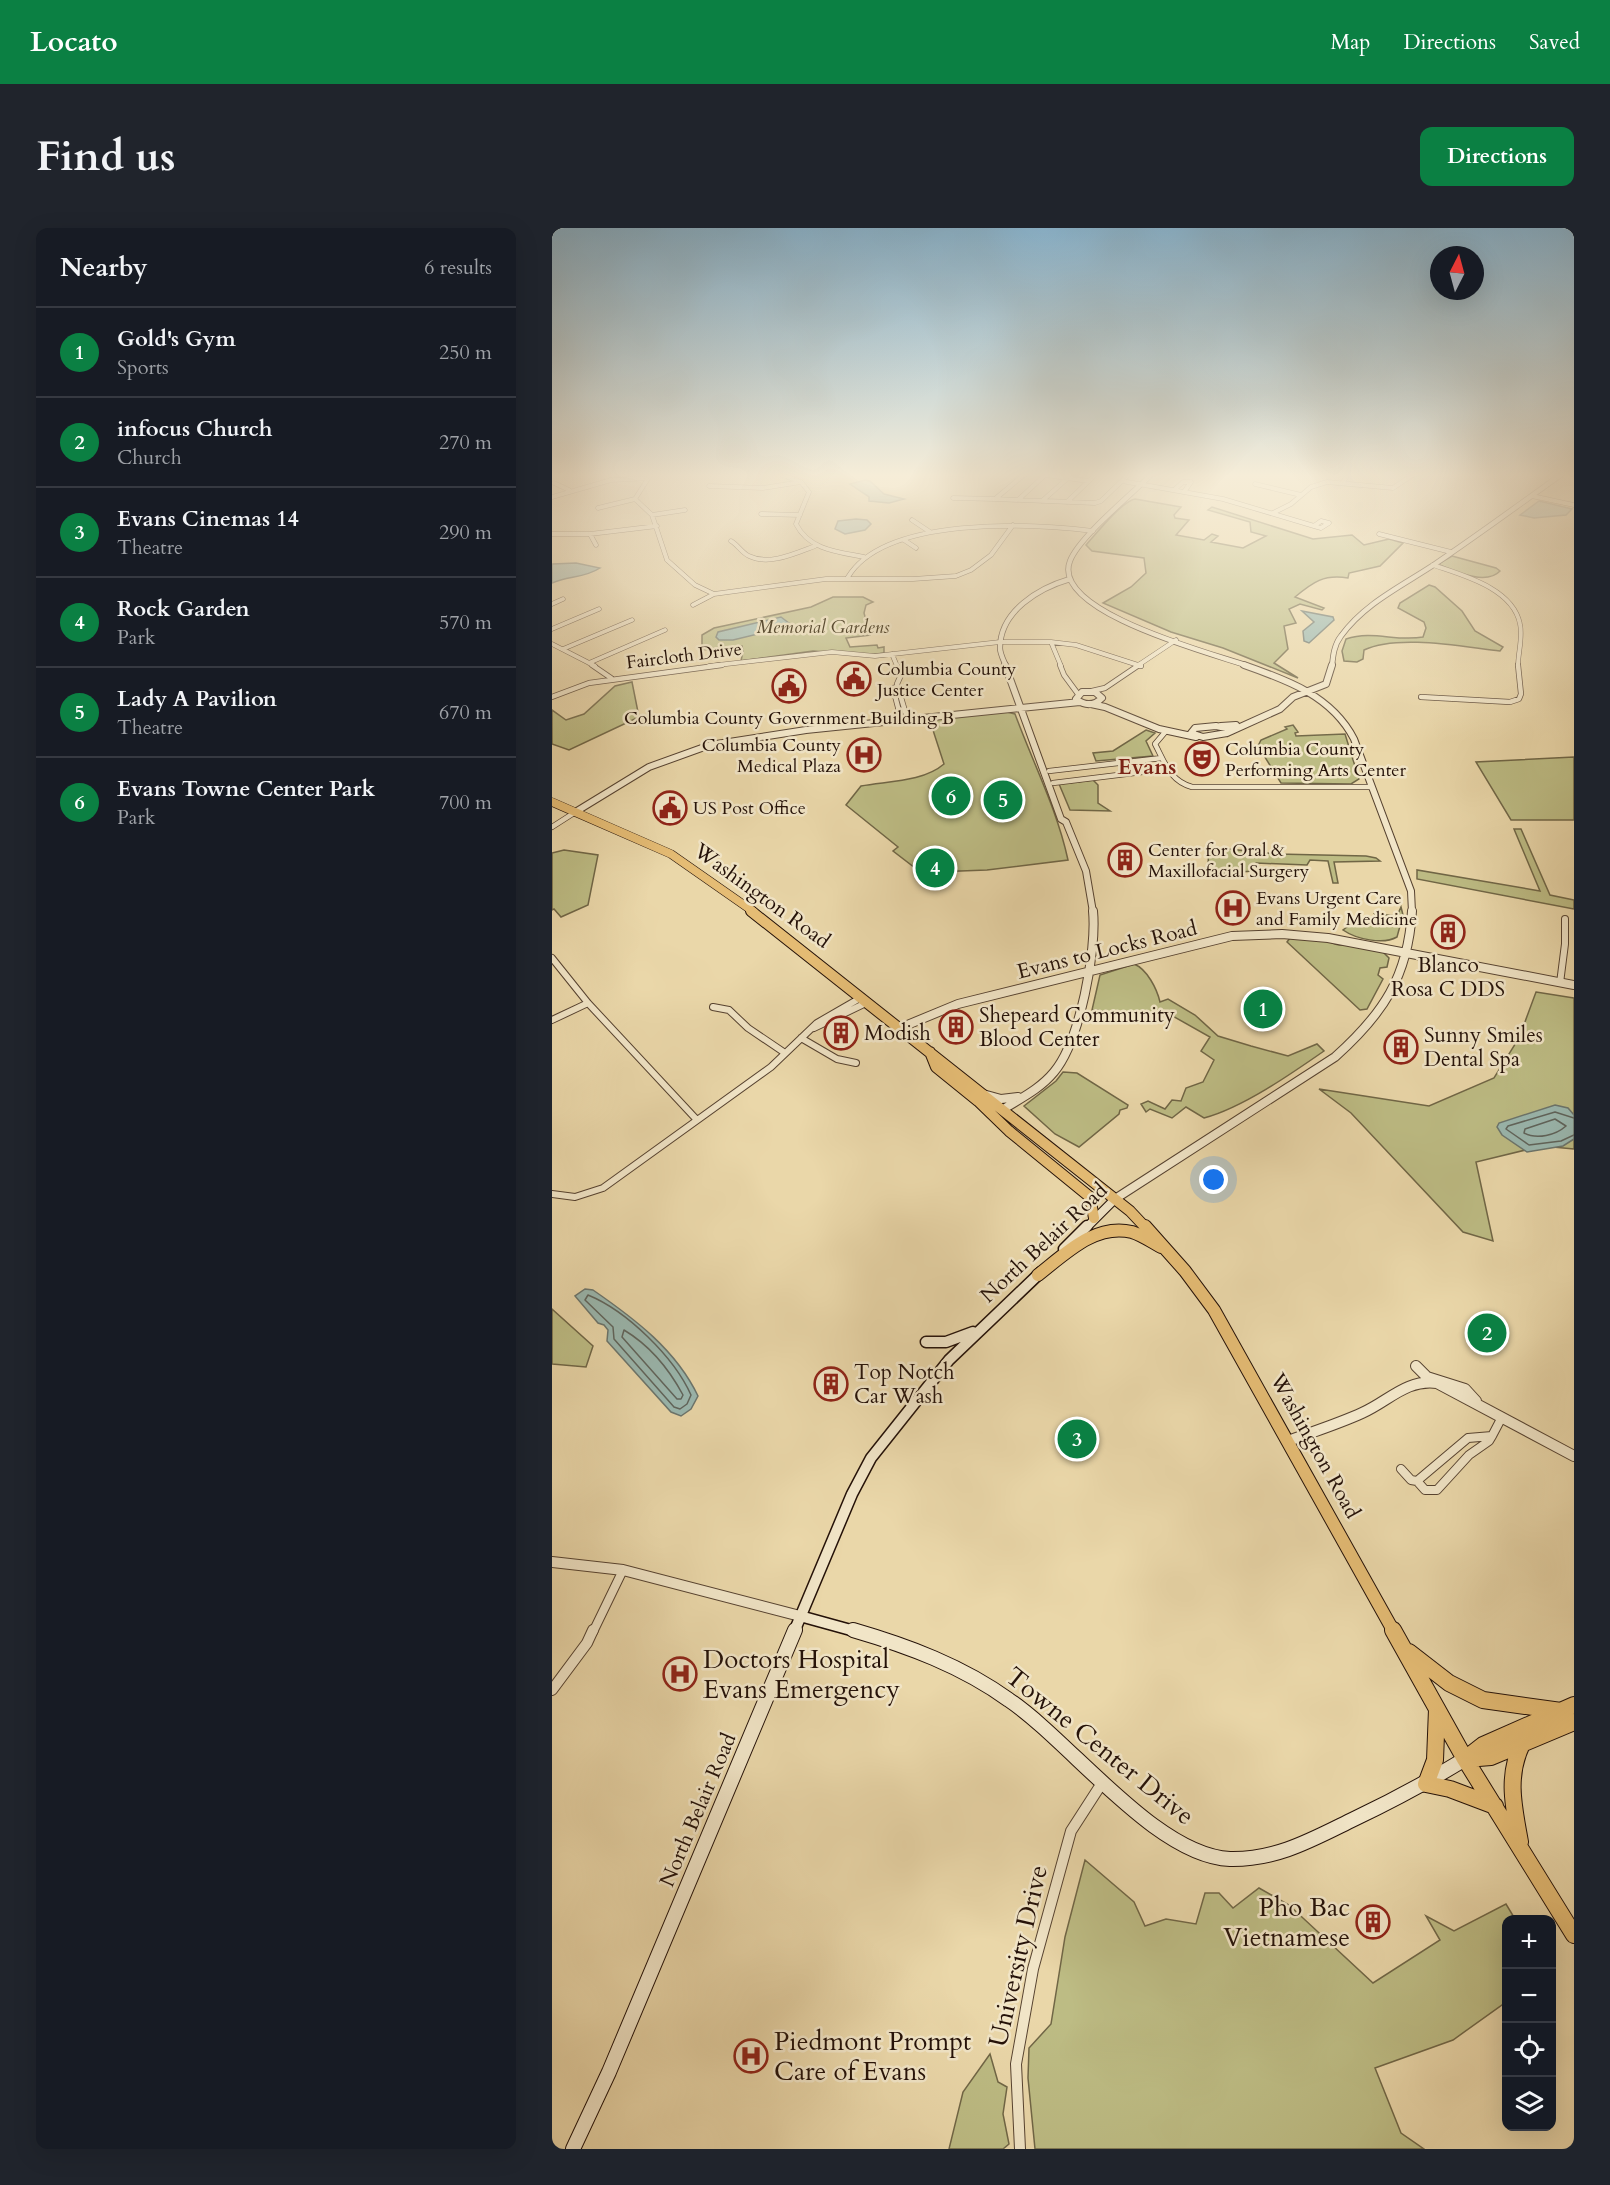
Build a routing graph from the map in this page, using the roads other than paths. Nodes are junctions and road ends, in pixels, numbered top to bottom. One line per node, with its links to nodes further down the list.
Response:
1 (671, 564): 8 (street)
2 (855, 564): 6 (street)
3 (979, 564): 6 (street)
4 (1069, 564): 7 (street)
5 (1433, 565): 26 (street); 35 (street)
6 (848, 577): 8 (street)
7 (1070, 579): 16 (street, North Belair Road); 17 (street)
8 (714, 594): 11 (street)
9 (563, 599): 10 (street)
10 (552, 604)
11 (693, 605)
12 (599, 609): 14 (street)
13 (632, 620): 20 (street)
14 (552, 628)
15 (664, 630): 22 (street)
16 (1176, 640): 23 (street); 25 (street, North Belair Road)
17 (1000, 642): 18 (street, Faircloth Drive); 21 (street, Faircloth Drive); 38 (street)
18 (1052, 642): 23 (street, Faircloth Drive); 27 (street)
19 (552, 644): 20 (street)
20 (563, 649): 22 (street)
21 (892, 654): 24 (street, Faircloth Drive); 41 (street)
22 (589, 663): 24 (street)
23 (1141, 666): 28 (street)
24 (611, 678): 33 (street, Faircloth Drive)
25 (1288, 681): 26 (street); 29 (street, North Belair Road); 32 (street)
26 (1320, 685): 29 (street); 36 (street)
27 (1074, 687): 30 (street); 31 (street)
28 (1105, 688): 30 (street); 34 (street)
29 (1305, 690): 32 (street); 36 (street, North Belair Road)
30 (1089, 691): 31 (street); 34 (street)
31 (1078, 694): 37 (street); 38 (street)
32 (1292, 695): 36 (street); 40 (street)
33 (552, 697)
34 (1102, 697): 39 (street); 43 (street)
35 (1421, 697)
36 (1321, 699): 51 (street, North Belair Road)
37 (1080, 702): 38 (street); 39 (street)
38 (1020, 704): 41 (street); 49 (street)
39 (1091, 704): 44 (street)
40 (1269, 712): 42 (street); 45 (street)
41 (904, 719): 53 (street)
42 (1221, 726): 43 (street); 45 (street)
43 (1193, 729): 46 (street)
44 (1166, 731): 46 (street); 47 (street)
45 (1227, 733): 46 (street)
46 (1196, 737)
47 (1162, 758): 48 (street); 49 (street)
48 (1167, 769): 50 (street); 51 (street)
49 (1046, 771): 50 (street)
50 (1051, 783): 58 (street)
51 (1372, 787): 56 (street, North Belair Road)
52 (552, 802): 53 (main road, Washington Road)
53 (577, 811): 54 (street); 61 (main road, Washington Road)
54 (552, 827)
55 (1565, 920): 59 (street)
56 (1406, 951): 58 (street, Evans to Locks Road); 59 (street, Evans to Locks Road); 76 (street, North Belair Road)
57 (552, 958): 62 (street)
58 (1091, 971): 65 (street, Evans to Locks Road); 72 (street)
59 (1560, 982): 60 (street, Evans to Locks Road)
60 (1574, 985)
61 (865, 1000): 65 (main road, Washington Road); 66 (street)
62 (588, 1003): 64 (street); 74 (street)
63 (713, 1007): 69 (street)
64 (552, 1020)
65 (900, 1028): 68 (main road, Washington Road)
66 (811, 1029): 67 (street)
67 (801, 1038): 69 (street); 70 (street)
68 (930, 1052): 71 (main road, Washington Road); 77 (main road, Washington Road)
69 (785, 1053): 74 (street)
70 (856, 1063)
71 (981, 1094): 72 (street); 73 (main road, Washington Road)
72 (1027, 1094): 73 (street)
73 (1002, 1110): 76 (main road, Washington Road)
74 (698, 1120): 75 (street)
75 (552, 1194)
76 (1115, 1199): 77 (main road, North Belair Road); 78 (main road, Washington Road)
77 (1094, 1218): 79 (main road, North Belair Road)
78 (1168, 1250): 79 (main road); 86 (main road, Washington Road)
79 (1038, 1275): 80 (main road, North Belair Road)
80 (981, 1329): 81 (main road); 92 (main road, North Belair Road)
81 (926, 1342)
82 (1416, 1366): 83 (street)
83 (1481, 1406): 84 (street); 86 (street)
84 (1502, 1417): 85 (street); 87 (street)
85 (1492, 1436): 89 (street); 89 (street)
86 (1288, 1441): 93 (main road, Washington Road)
87 (1574, 1456)
88 (1401, 1469): 89 (street)
89 (1417, 1481)
90 (552, 1562): 91 (street)
91 (623, 1570): 92 (street); 94 (street)
92 (800, 1616): 100 (main road, Towne Center Drive); 105 (main road, North Belair Road)
93 (1401, 1644): 95 (main road, Washington Road); 96 (main road)
94 (552, 1690)
95 (1437, 1708): 99 (main road, Washington Road); 101 (main road)
96 (1568, 1708): 99 (main road)
97 (1574, 1722): 98 (main road)
98 (1522, 1744): 99 (main road); 103 (main road)
99 (1466, 1759): 101 (main road, Towne Center Drive); 102 (main road, Washington Road)
100 (1102, 1783): 101 (main road, Towne Center Drive); 106 (street, University Drive)
101 (1425, 1784): 102 (main road)
102 (1495, 1806): 103 (main road, Washington Road)
103 (1521, 1848): 104 (main road, Washington Road)
104 (1574, 1935)
105 (573, 2149)
106 (1020, 2149)

